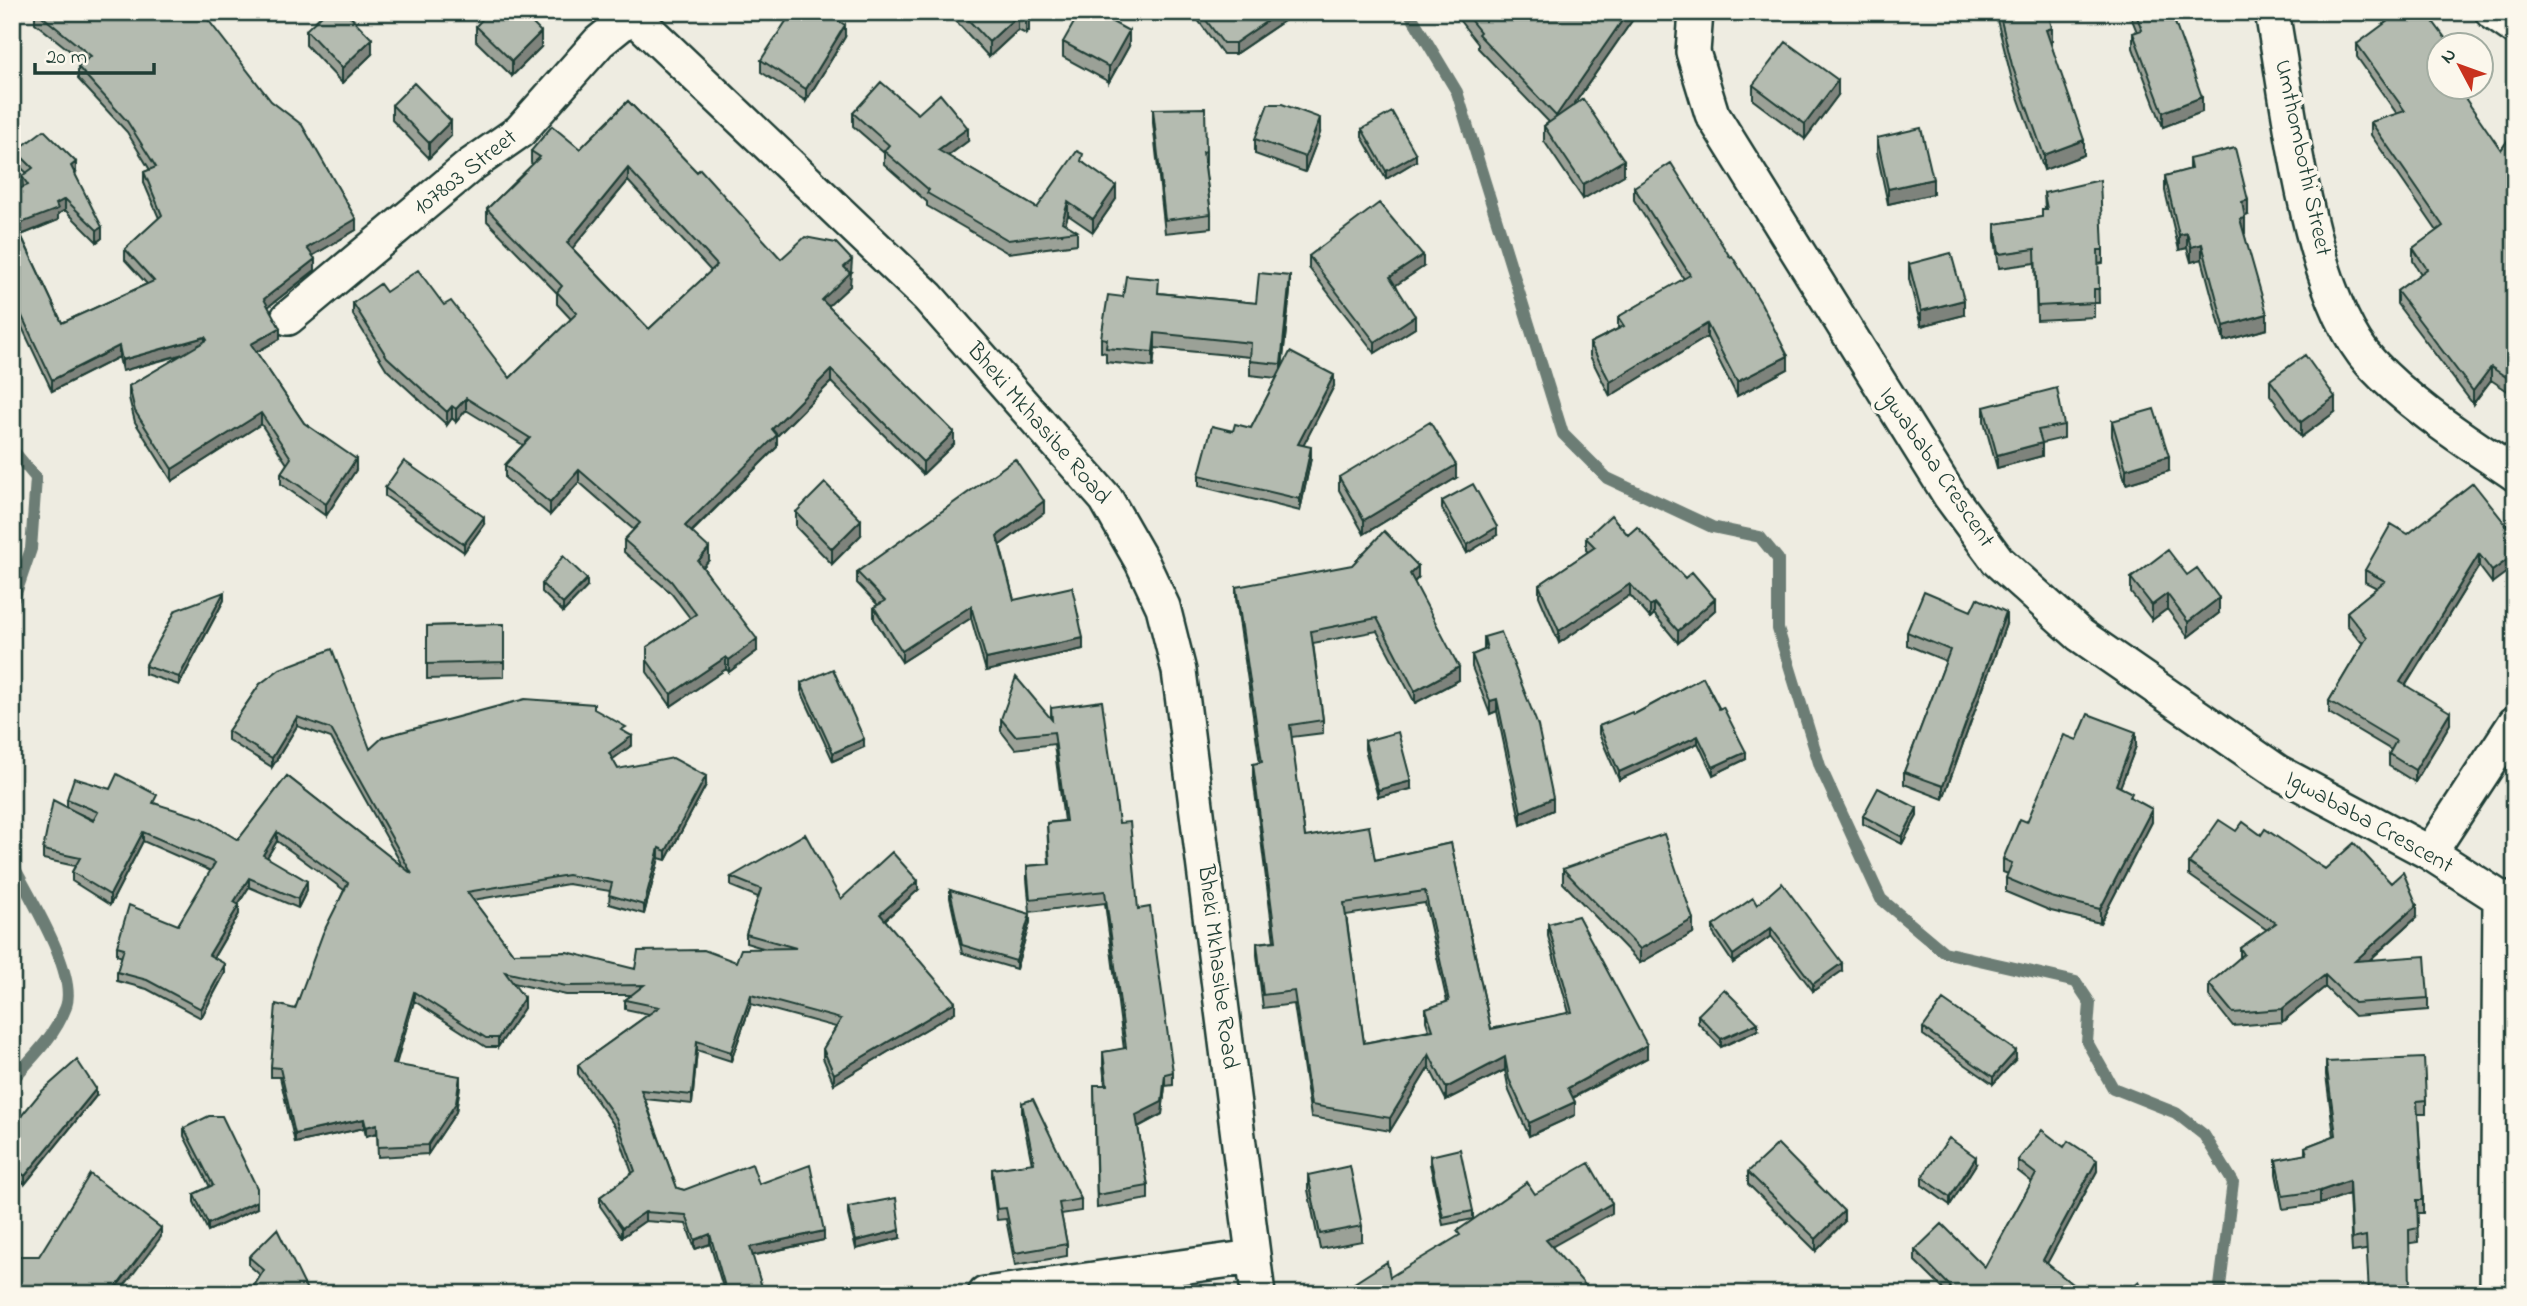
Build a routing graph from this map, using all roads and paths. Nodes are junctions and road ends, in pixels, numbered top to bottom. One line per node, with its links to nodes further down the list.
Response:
1 (1696, 12): 9 (street, Igwababa Crescent)
2 (2272, 12): 7 (street, Umthombothi Street)
3 (2492, 12): 5 (street)
4 (632, 13): 6 (street, 107803 Street); 11 (street, Bheki Mkhasibe Road)
5 (2515, 28)
6 (288, 318)
7 (2515, 474)
8 (2515, 723): 9 (street)
9 (2430, 853): 10 (street, Igwababa Crescent)
10 (2507, 898): 14 (street)
11 (1253, 1257): 12 (street); 13 (street, Bheki Mkhasibe Road)
12 (985, 1294)
13 (1258, 1294)
14 (2497, 1294)

